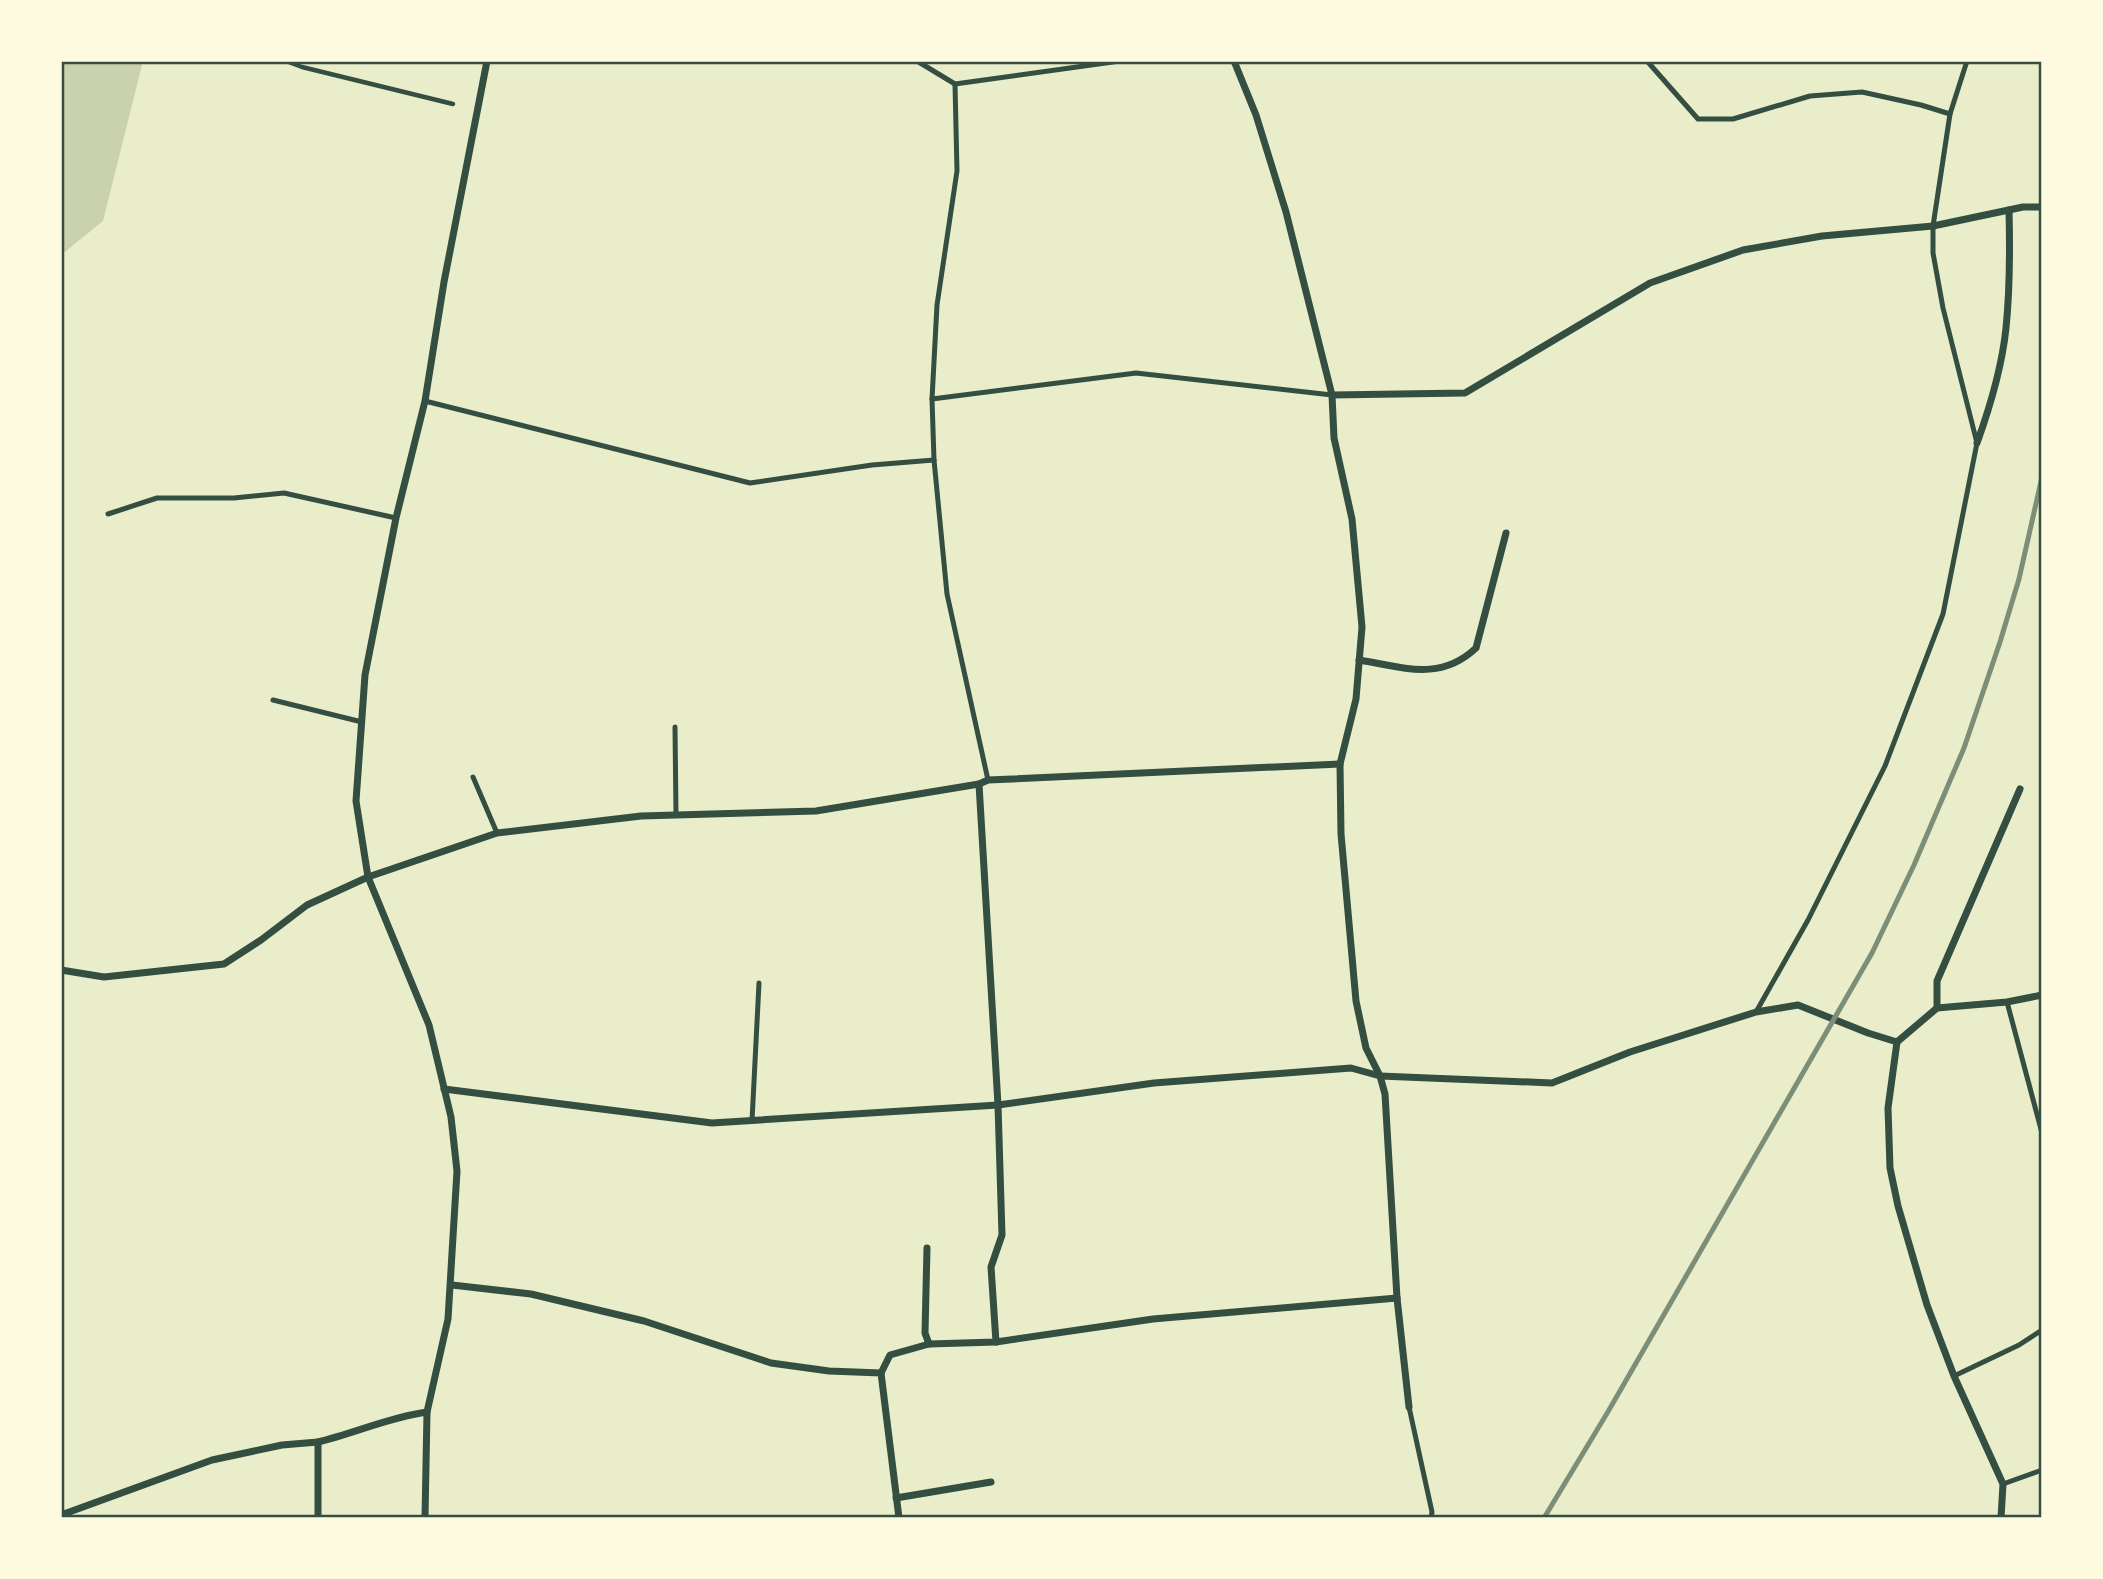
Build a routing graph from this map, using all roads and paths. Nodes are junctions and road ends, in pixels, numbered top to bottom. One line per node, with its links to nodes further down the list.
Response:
1 (286, 61): 9 (path)
2 (487, 61): 9 (street)
3 (917, 61): 8 (lane)
4 (1121, 61): 8 (lane)
5 (1234, 61): 14 (street)
6 (1647, 61): 10 (lane)
7 (1967, 61): 10 (lane)
8 (956, 84): 15 (lane)
9 (477, 110): 16 (street)
10 (1950, 114): 13 (lane)
11 (2042, 207): 12 (street)
12 (2009, 210): 13 (street); 17 (street)
13 (1933, 226): 14 (street); 17 (lane)
14 (1332, 395): 15 (lane); 22 (street)
15 (932, 399): 18 (lane)
16 (425, 401): 18 (lane); 20 (street)
17 (1977, 443): 39 (lane)
18 (934, 460): 28 (lane)
19 (108, 514): 20 (lane)
20 (396, 518): 24 (street)
21 (1506, 533): 22 (street)
22 (1359, 660): 26 (street)
23 (273, 700): 24 (lane)
24 (362, 722): 33 (street)
25 (675, 727): 31 (lane)
26 (1340, 764): 28 (street); 41 (street)
27 (473, 777): 32 (lane)
28 (988, 780): 29 (street)
29 (979, 784): 31 (street); 43 (street)
30 (2020, 789): 38 (street)
31 (676, 814): 32 (street)
32 (497, 833): 33 (street)
33 (368, 877): 34 (street); 42 (street)
34 (61, 970)
35 (759, 983): 44 (lane)
36 (2042, 995): 37 (street)
37 (2007, 1002): 38 (street); 45 (lane)
38 (1937, 1008): 40 (street)
39 (1756, 1012): 40 (street); 41 (street)
40 (1897, 1042): 53 (street)
41 (1380, 1076): 43 (street); 48 (street)
42 (444, 1089): 44 (street); 47 (street)
43 (998, 1105): 44 (street); 50 (street)
44 (752, 1121)
45 (2042, 1133)
46 (928, 1248): 51 (street)
47 (452, 1285): 52 (street); 55 (street)
48 (1397, 1298): 50 (street); 54 (street)
49 (2042, 1330): 53 (lane)
50 (996, 1342): 51 (street)
51 (929, 1344): 52 (street)
52 (881, 1373): 60 (street)
53 (1954, 1376): 59 (street)
54 (1409, 1407): 65 (lane)
55 (427, 1412): 56 (street); 63 (street)
56 (318, 1441): 61 (street); 62 (street)
57 (2042, 1470): 59 (lane)
58 (991, 1482): 60 (street)
59 (2003, 1484): 66 (street)
60 (896, 1498): 64 (street)
61 (62, 1512)
62 (318, 1518)
63 (425, 1518)
64 (899, 1518)
65 (1431, 1518)
66 (2001, 1518)

